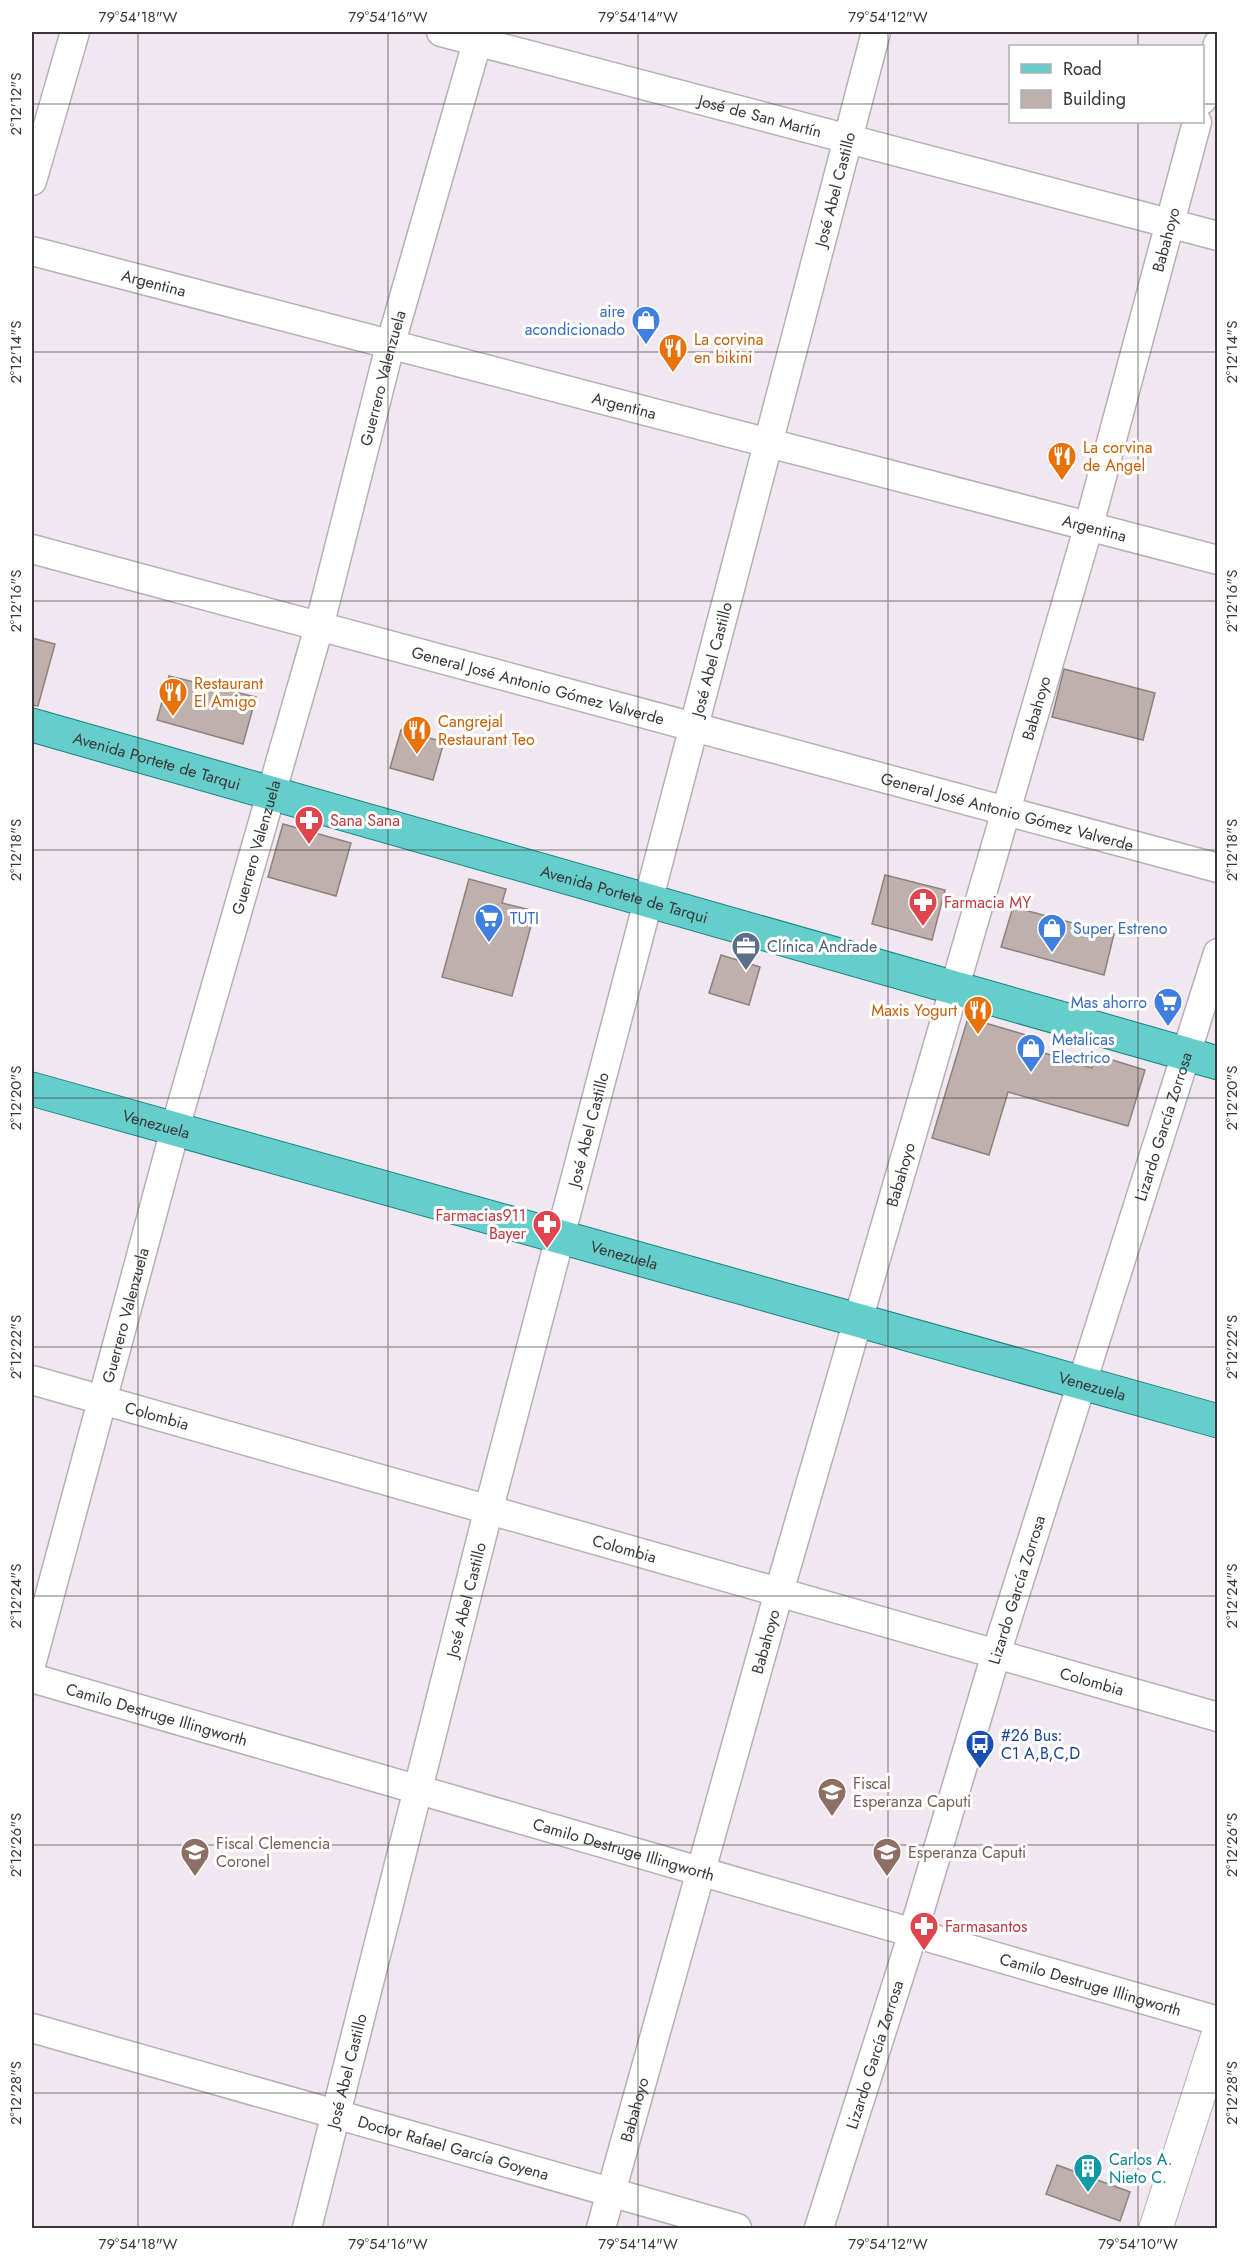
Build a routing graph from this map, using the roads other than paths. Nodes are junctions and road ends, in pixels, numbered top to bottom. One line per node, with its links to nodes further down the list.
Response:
1 (75, 32): 9 (street)
2 (441, 32): 4 (street, José de San Martín)
3 (876, 32): 8 (street, José Abel Castillo)
4 (479, 36): 8 (street, José de San Martín); 13 (street, Guerrero Valenzuela)
5 (1218, 44): 6 (street)
6 (1204, 96)
7 (1197, 123): 10 (street, Babahoyo)
8 (848, 139): 10 (street, José de San Martín); 14 (street, José Abel Castillo)
9 (32, 181)
10 (1169, 224): 11 (street, José de San Martín); 15 (street, Babahoyo)
11 (1218, 237)
12 (32, 251): 13 (street, Argentina)
13 (390, 346): 14 (street, Argentina); 18 (street, Guerrero Valenzuela)
14 (769, 444): 15 (street, Argentina); 20 (street, José Abel Castillo)
15 (1089, 525): 17 (street, Argentina); 22 (street, Babahoyo)
16 (32, 549): 18 (street, General José Antonio Gómez Valverde)
17 (1218, 560)
18 (319, 627): 20 (street, General José Antonio Gómez Valverde); 21 (street, Guerrero Valenzuela)
19 (32, 725): 21 (main road, Avenida Portete de Tarqui)
20 (692, 727): 22 (street, General José Antonio Gómez Valverde); 24 (street, José Abel Castillo)
21 (273, 793): 24 (main road, Avenida Portete de Tarqui); 29 (street, Guerrero Valenzuela)
22 (1005, 811): 23 (street, General José Antonio Gómez Valverde); 26 (street, Babahoyo)
23 (1218, 868)
24 (650, 901): 26 (main road, Avenida Portete de Tarqui); 30 (street, José Abel Castillo)
25 (1218, 953): 27 (street, Lizardo García Zorrosa)
26 (955, 988): 27 (main road, Avenida Portete de Tarqui); 31 (street, Babahoyo)
27 (1202, 1058): 33 (street, Lizardo García Zorrosa)
28 (32, 1089): 29 (main road, Venezuela)
29 (176, 1130): 30 (main road, Venezuela); 34 (street, Guerrero Valenzuela)
30 (561, 1237): 31 (main road, Venezuela); 36 (street, José Abel Castillo)
31 (859, 1321): 33 (main road, Venezuela); 37 (street, Babahoyo)
32 (32, 1380): 34 (street, Colombia)
33 (1083, 1383): 35 (main road, Venezuela); 38 (street, Lizardo García Zorrosa)
34 (101, 1400): 36 (street, Colombia); 39 (street, Guerrero Valenzuela)
35 (1218, 1421)
36 (489, 1508): 37 (street, Colombia); 42 (street, José Abel Castillo)
37 (779, 1592): 38 (street, Colombia); 43 (street, Babahoyo)
38 (996, 1654): 41 (street, Colombia); 44 (street, Lizardo García Zorrosa)
39 (32, 1661)
40 (32, 1678): 42 (street, Camilo Destruge Illingworth)
41 (1218, 1717)
42 (419, 1790): 43 (street, Camilo Destruge Illingworth); 48 (street, José Abel Castillo)
43 (702, 1872): 44 (street, Camilo Destruge Illingworth); 49 (street, Babahoyo)
44 (913, 1933): 45 (street, Camilo Destruge Illingworth); 53 (street, Lizardo García Zorrosa)
45 (1218, 2021)
46 (32, 2028): 48 (street, Doctor Rafael García Goyena)
47 (1218, 2035): 54 (main road)
48 (336, 2115): 49 (street, Doctor Rafael García Goyena); 50 (street, José Abel Castillo)
49 (611, 2193): 51 (street, Babahoyo); 52 (street, Doctor Rafael García Goyena)
50 (307, 2229)
51 (601, 2229)
52 (736, 2229)
53 (819, 2229)
54 (1156, 2229)

